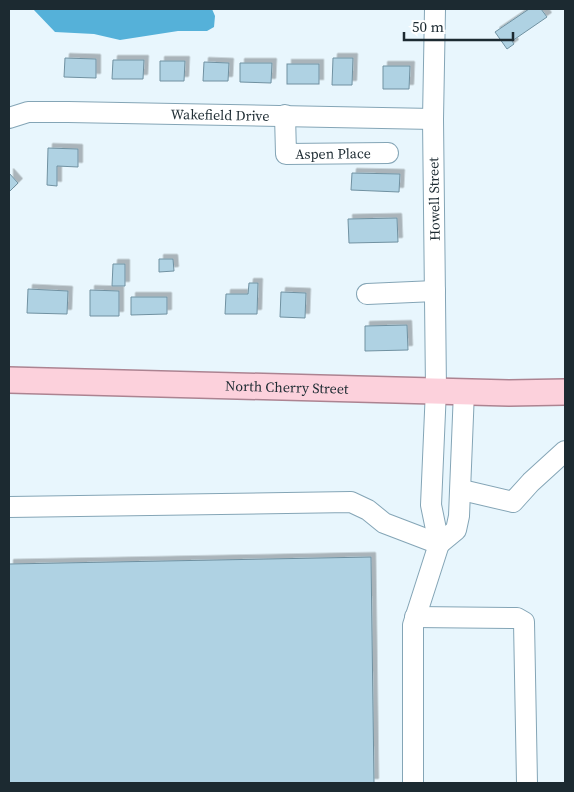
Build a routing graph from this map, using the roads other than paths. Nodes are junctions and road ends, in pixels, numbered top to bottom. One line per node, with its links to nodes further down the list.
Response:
1 (435, 9): 4 (street, Howell Street)
2 (285, 116): 3 (street, Wakefield Drive); 4 (street, Wakefield Drive); 5 (street, Aspen Place)
3 (9, 118)
4 (432, 118): 6 (street, Howell Street)
5 (388, 153)
6 (435, 291): 7 (street); 9 (street, Howell Street)
7 (368, 294)
8 (9, 380): 9 (main road, North Cherry Street)
9 (436, 389): 10 (main road, North Cherry Street); 15 (street, Howell Street)
10 (464, 390): 11 (main road, North Cherry Street); 13 (street)
11 (565, 392)
12 (565, 451): 13 (street)
13 (462, 490): 15 (street)
14 (9, 507): 15 (street)
15 (439, 544): 16 (street)
16 (415, 617): 17 (street); 18 (street)
17 (413, 783)
18 (528, 783)

